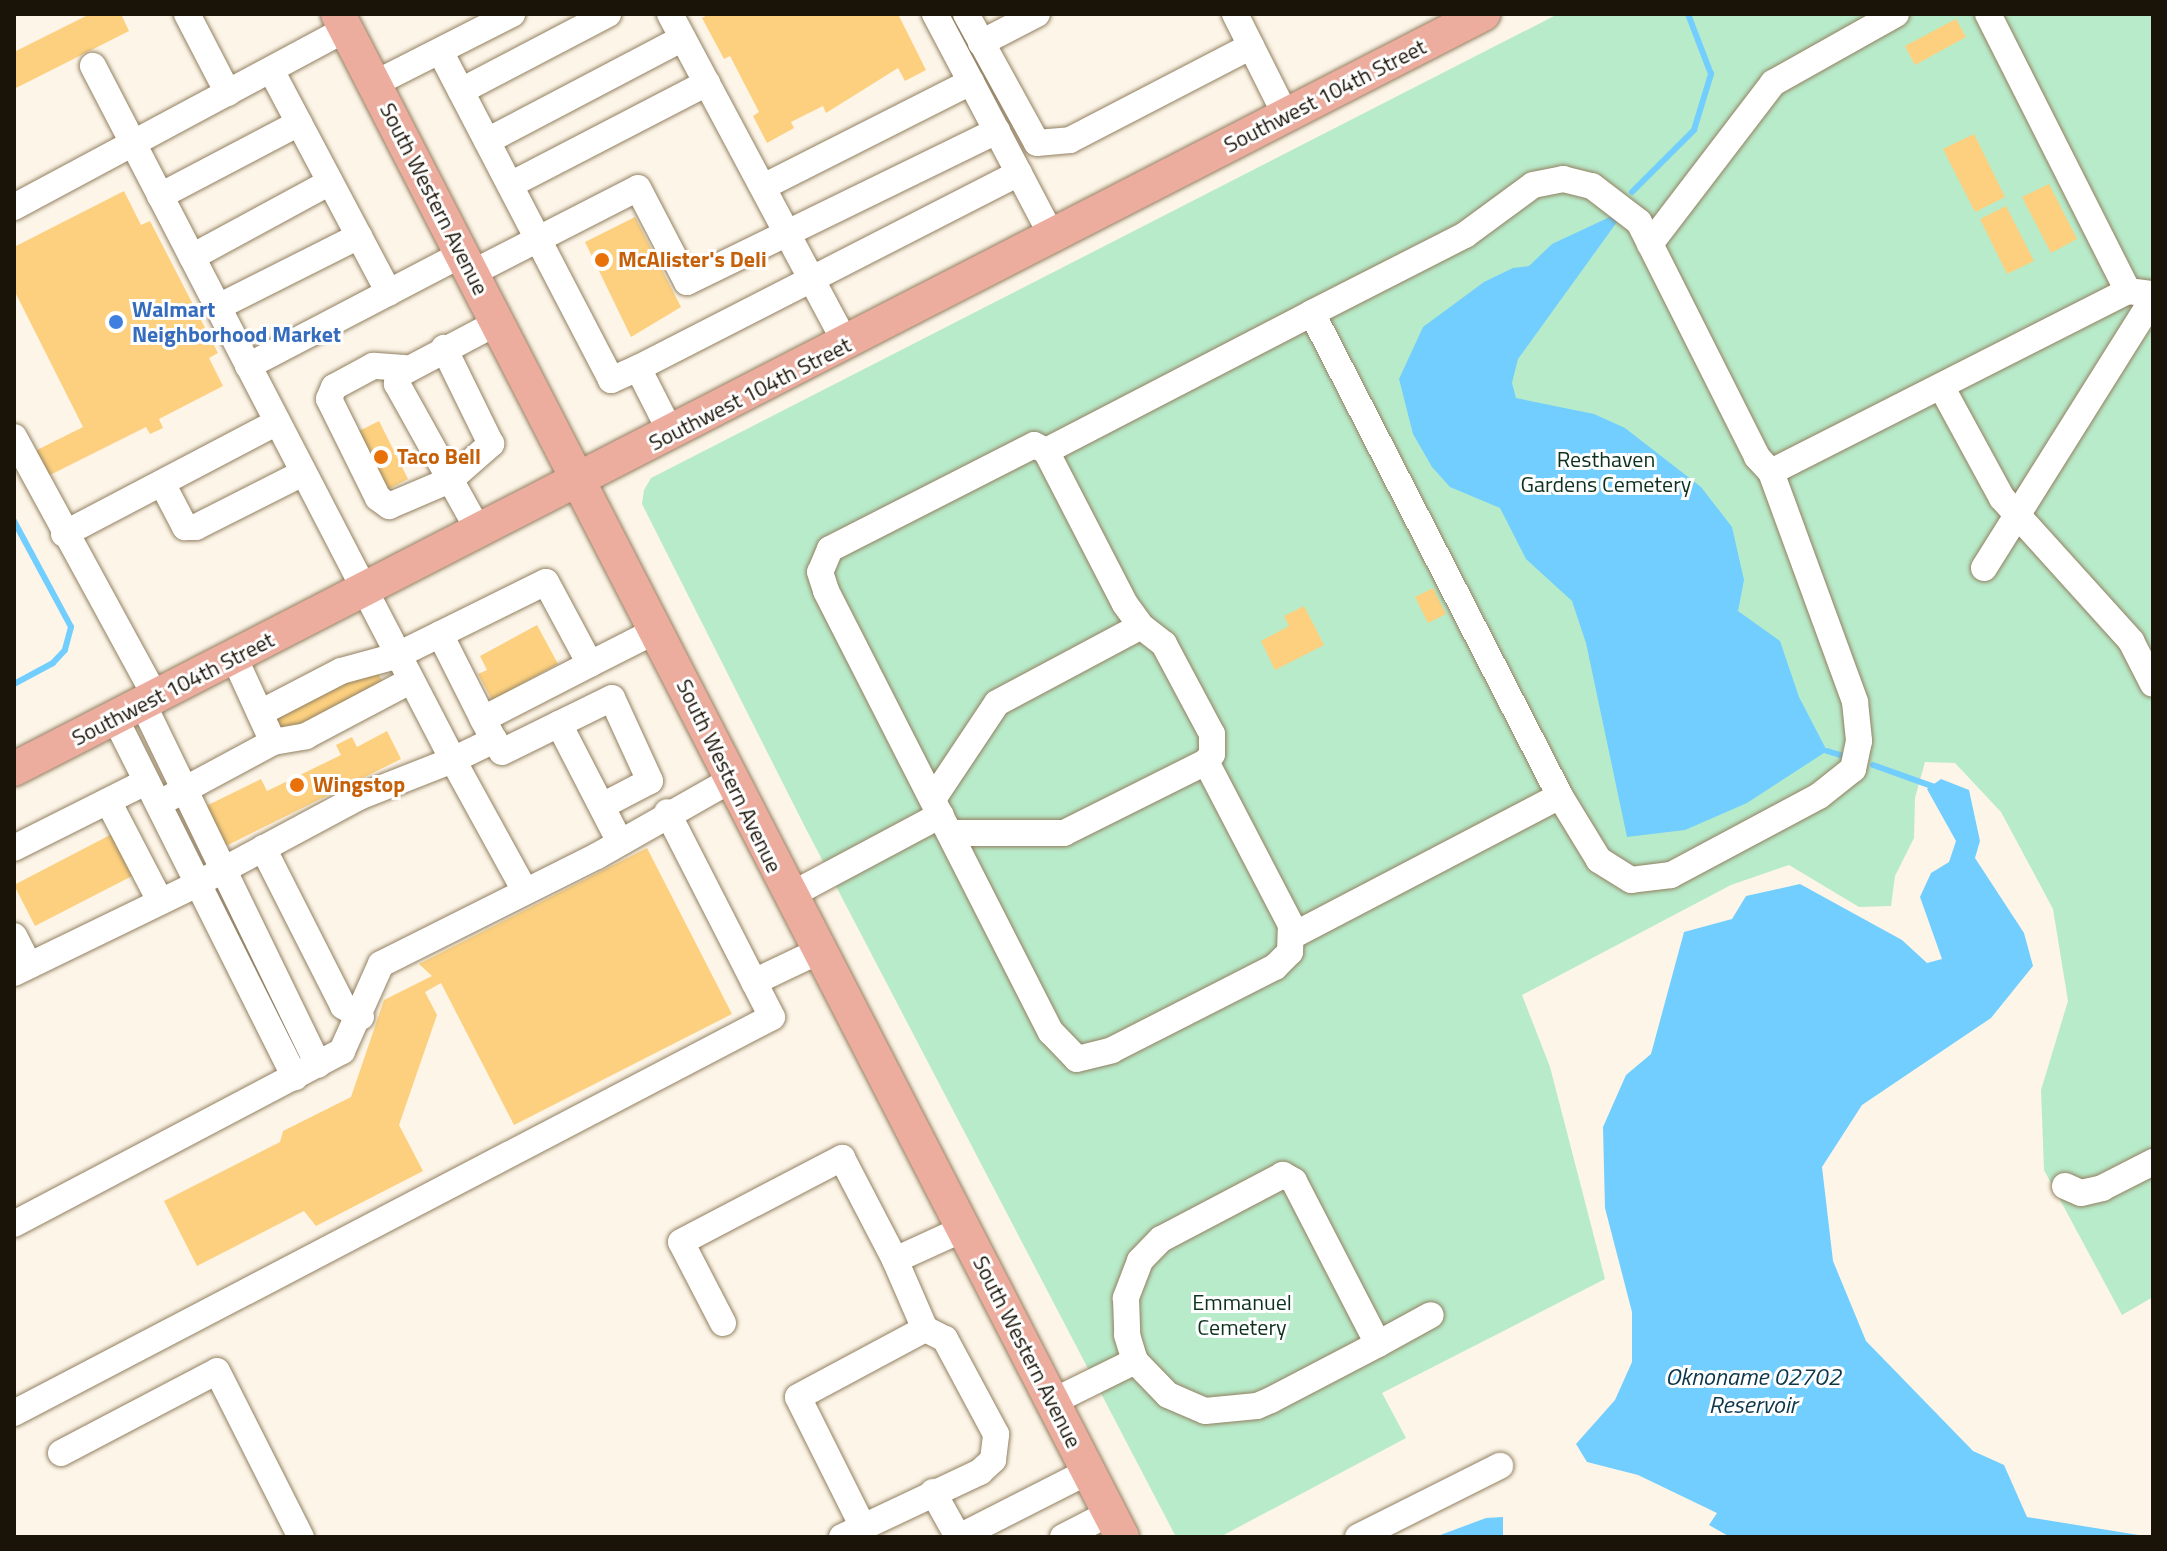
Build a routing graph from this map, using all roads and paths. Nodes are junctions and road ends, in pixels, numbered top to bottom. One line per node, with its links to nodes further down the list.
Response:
1 (187, 14): 23 (street)
2 (512, 14): 16 (street)
3 (608, 14): 22 (street)
4 (670, 14): 13 (street)
5 (935, 14): 19 (street)
6 (966, 14): 14 (street)
7 (1037, 14): 14 (street)
8 (1235, 14): 15 (street)
9 (1483, 14): 24 (main road, Southwest 104th Street)
10 (1896, 14): 39 (street)
11 (1988, 14): 44 (street)
12 (342, 22): 18 (street); 21 (main road, South Western Avenue)
13 (683, 38): 20 (street); 27 (street)
14 (981, 43): 15 (street)
15 (1251, 46): 24 (street)
16 (440, 51): 21 (street); 22 (street)
17 (93, 66): 28 (street)
18 (271, 70): 23 (street); 25 (street)
19 (971, 82): 26 (street); 32 (street)
20 (707, 83): 31 (street); 32 (street)
21 (374, 84): 41 (main road, South Western Avenue)
22 (461, 91): 27 (street)
23 (228, 93): 28 (street)
24 (1286, 116): 37 (main road, Southwest 104th Street)
25 (299, 123): 30 (street); 33 (street)
26 (997, 131): 29 (street); 35 (street)
27 (487, 141): 31 (street)
28 (133, 143): 33 (street); 34 (street)
29 (1019, 173): 37 (street); 42 (street)
30 (330, 182): 36 (street); 40 (street)
31 (510, 185): 38 (street)
32 (763, 187): 35 (street)
33 (160, 196): 40 (street)
34 (14, 207)
35 (786, 231): 38 (street); 42 (street)
36 (359, 236): 43 (street); 45 (street)
37 (1053, 238): 48 (main road, Southwest 104th Street)
38 (539, 239): 41 (street); 52 (street)
39 (1650, 244): 46 (street); 58 (street)
40 (192, 257): 45 (street)
41 (467, 263): 43 (street); 47 (main road, South Western Avenue)
42 (813, 280): 48 (street); 52 (street)
43 (389, 293): 50 (street)
44 (2145, 295): 53 (street); 63 (street)
45 (218, 307): 50 (street)
46 (1312, 313): 57 (street); 87 (street)
47 (498, 322): 49 (street); 61 (main road, South Western Avenue)
48 (847, 345): 55 (main road, Southwest 104th Street)
49 (444, 348): 51 (street); 60 (street)
50 (248, 366): 54 (street)
51 (404, 368): 60 (street); 60 (street)
52 (638, 368): 55 (street)
53 (1942, 388): 58 (street); 63 (street)
54 (277, 422): 59 (street); 62 (street)
55 (672, 435): 61 (main road, Southwest 104th Street)
56 (14, 437): 65 (street)
57 (1046, 451): 68 (street); 91 (street)
58 (1771, 472): 87 (street)
59 (303, 473): 62 (street); 67 (street)
60 (450, 480): 64 (street)
61 (581, 482): 64 (main road, Southwest 104th Street); 69 (main road, South Western Avenue)
62 (162, 483): 65 (street)
63 (2015, 511): 66 (street); 75 (street)
64 (480, 533): 67 (main road, Southwest 104th Street)
65 (64, 534): 76 (street)
66 (1984, 568)
67 (365, 592): 71 (street); 72 (main road, Southwest 104th Street)
68 (1141, 626): 82 (street); 91 (street)
69 (657, 630): 73 (street); 84 (main road, South Western Avenue)
70 (440, 634): 71 (street); 73 (street); 79 (street)
71 (396, 656): 74 (street); 77 (street)
72 (234, 657): 76 (main road, Southwest 104th Street); 77 (street)
73 (590, 664): 79 (street)
74 (410, 681): 80 (street); 81 (street)
75 (2153, 684)
76 (138, 706): 83 (main road, Southwest 104th Street); 85 (street); 86 (street)
77 (260, 713): 80 (street)
78 (559, 724): 79 (street); 89 (street); 89 (street)
79 (489, 730): 81 (street)
80 (273, 742): 85 (street)
81 (453, 760): 94 (street); 97 (street)
82 (1206, 762): 91 (street); 100 (street)
83 (14, 769)
84 (731, 780): 90 (street); 98 (main road, South Western Avenue)
85 (185, 790): 86 (street); 95 (street)
86 (152, 793): 88 (street); 96 (street)
87 (1560, 796): 100 (street)
88 (108, 801): 93 (street); 99 (street)
89 (602, 806): 92 (street)
90 (667, 812): 92 (street); 104 (street)
91 (942, 816): 98 (street); 100 (street)
92 (620, 842): 97 (street)
93 (14, 848)
94 (263, 848): 95 (street); 105 (street)
95 (223, 869): 96 (street); 106 (street)
96 (197, 884): 99 (street); 106 (street)
97 (525, 891): 105 (street)
98 (789, 896): 102 (main road, South Western Avenue)
99 (160, 901): 103 (street)
100 (1294, 935)
101 (14, 936): 103 (street)
102 (817, 952): 104 (street); 110 (main road, South Western Avenue)
103 (22, 969)
104 (754, 982): 118 (street)
105 (361, 1017): 106 (street)
106 (306, 1071): 109 (street)
107 (2153, 1162): 108 (street)
108 (2065, 1186)
109 (14, 1224)
110 (963, 1229): 111 (street); 117 (main road, South Western Avenue)
111 (895, 1260): 113 (street); 114 (street)
112 (1431, 1315): 115 (street)
113 (723, 1323)
114 (925, 1329): 122 (street); 124 (street)
115 (1378, 1344): 116 (street); 116 (street)
116 (1135, 1361): 117 (street)
117 (1052, 1402): 121 (main road, South Western Avenue)
118 (14, 1413)
119 (61, 1453): 125 (street)
120 (1500, 1466): 128 (street)
121 (1089, 1471): 123 (main road, South Western Avenue); 126 (street)
122 (933, 1492): 124 (street); 126 (street)
123 (1116, 1525): 127 (street)
124 (853, 1532)
125 (301, 1537)
126 (958, 1537)
127 (1063, 1537)
128 (1358, 1537)

